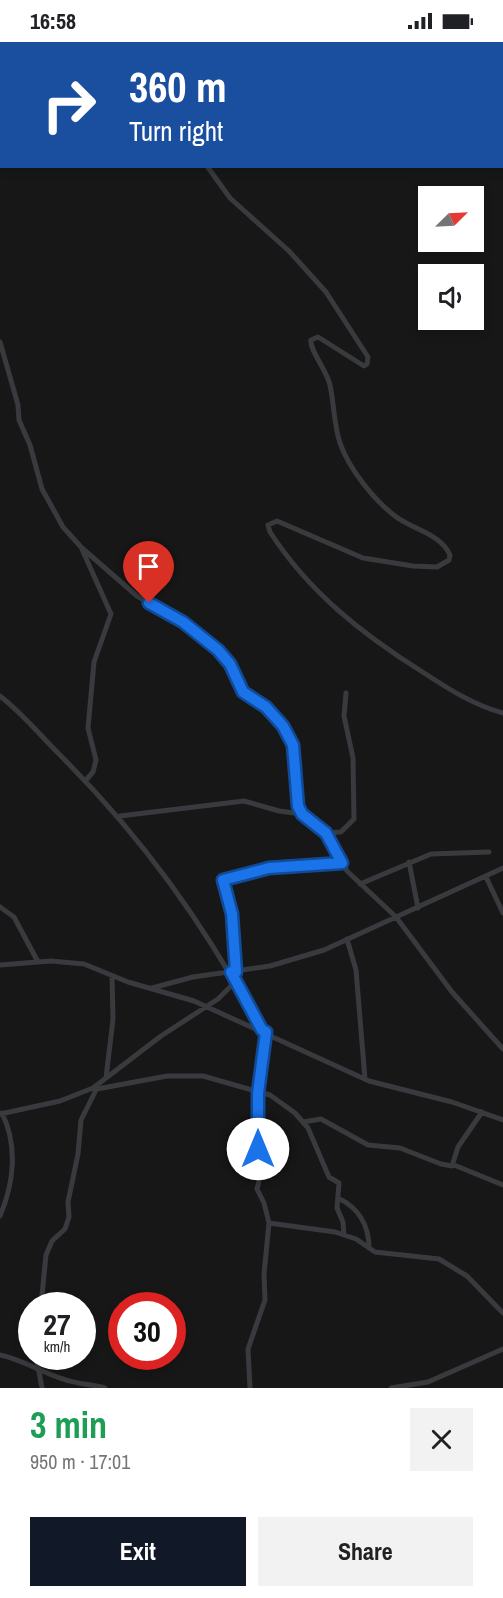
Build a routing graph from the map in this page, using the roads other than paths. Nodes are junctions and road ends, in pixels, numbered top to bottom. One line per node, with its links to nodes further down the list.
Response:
1 (208, 168): 6 (street)
2 (0, 342): 3 (street)
3 (81, 546): 7 (street); 8 (street)
4 (346, 693): 10 (street)
5 (0, 696): 7 (street)
6 (503, 712)
7 (86, 780): 9 (street)
8 (302, 814): 9 (street); 10 (street)
9 (120, 816): 24 (street)
10 (326, 833): 13 (street)
11 (489, 852): 12 (street)
12 (409, 862): 16 (street); 18 (street)
13 (342, 863): 16 (street); 24 (street)
14 (503, 868): 15 (street)
15 (486, 877): 18 (street); 19 (street)
16 (360, 884): 20 (street)
17 (0, 907): 22 (street)
18 (417, 908): 20 (street)
19 (503, 913)
20 (396, 917): 21 (street); 30 (street)
21 (347, 939): 24 (street); 32 (street)
22 (38, 962): 23 (street); 25 (street)
23 (0, 965)
24 (233, 972): 26 (street); 27 (street)
25 (112, 976): 27 (street); 31 (street)
26 (236, 981): 28 (street); 29 (street)
27 (152, 988): 28 (street)
28 (208, 1007): 29 (street); 31 (street)
29 (264, 1031): 32 (street); 34 (street)
30 (503, 1049)
31 (105, 1079): 33 (street)
32 (364, 1079): 35 (street)
33 (98, 1087): 34 (street); 36 (street); 46 (street)
34 (258, 1093): 38 (street); 43 (street)
35 (482, 1112): 37 (street); 39 (street)
36 (1, 1114): 42 (street)
37 (503, 1120)
38 (303, 1122): 39 (street); 41 (street)
39 (454, 1165): 40 (street)
40 (503, 1185)
41 (338, 1198): 44 (street); 45 (street)
42 (0, 1216)
43 (269, 1223): 44 (street); 57 (street)
44 (344, 1235): 45 (street)
45 (369, 1248): 47 (street)
46 (42, 1292)
47 (503, 1313)
48 (503, 1349): 54 (street)
49 (0, 1355): 50 (street)
50 (18, 1360)
51 (37, 1370): 55 (street)
52 (44, 1370): 53 (street)
53 (88, 1385): 56 (street)
54 (403, 1387): 58 (street)
55 (42, 1388)
56 (105, 1388)
57 (250, 1388)
58 (391, 1388)

